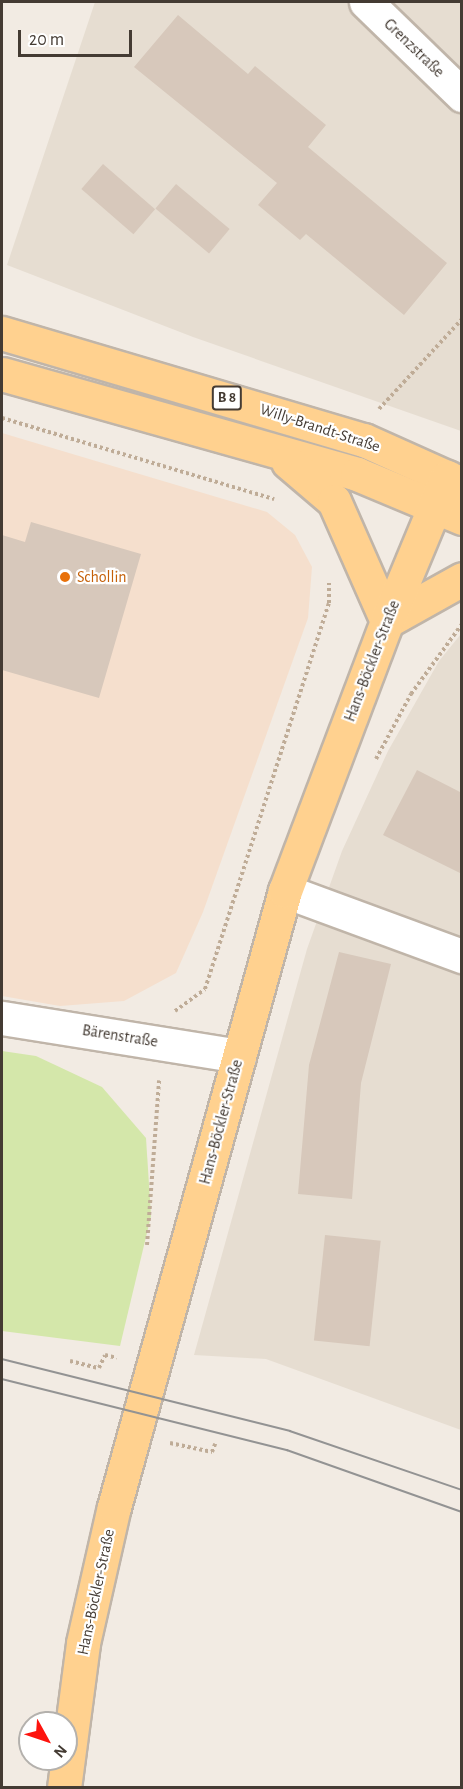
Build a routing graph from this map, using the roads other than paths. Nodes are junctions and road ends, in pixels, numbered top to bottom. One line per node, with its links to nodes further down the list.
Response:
1 (366, 2): 2 (street, Grenzstraße)
2 (462, 95)
3 (2, 333): 6 (main road, Willy-Brandt-Straße / B 8)
4 (2, 374): 5 (main road, Willy-Brandt-Straße / B 8)
5 (279, 456): 6 (main road, Willy-Brandt-Straße / B 8); 8 (main road)
6 (451, 496): 8 (main road, Hans-Böckler-Straße)
7 (462, 579): 8 (main road)
8 (387, 621): 9 (main road, Hans-Böckler-Straße)
9 (285, 891): 10 (street); 12 (main road, Hans-Böckler-Straße)
10 (462, 956)
11 (2, 1018): 12 (street, Bärenstraße)
12 (239, 1056): 13 (main road, Hans-Böckler-Straße)
13 (64, 1788)

